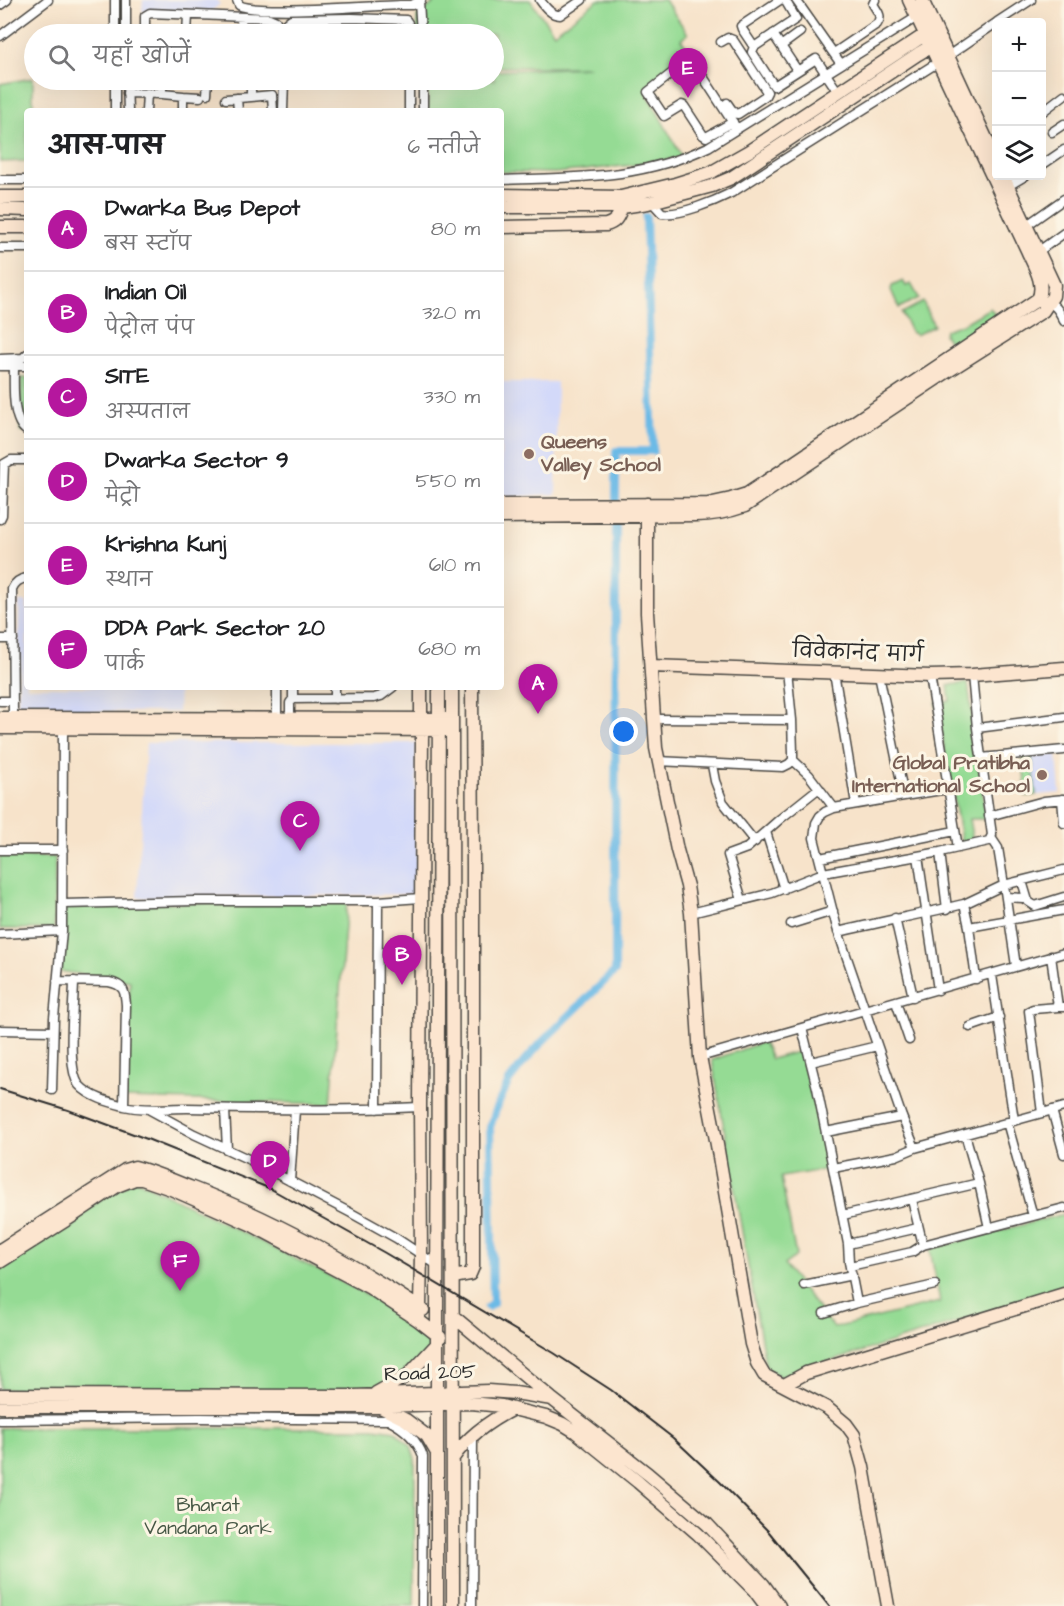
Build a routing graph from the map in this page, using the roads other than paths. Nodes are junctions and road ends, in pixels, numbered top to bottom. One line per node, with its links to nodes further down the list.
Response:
1 (7, 0): 17 (street)
2 (48, 0): 16 (street)
3 (115, 0): 22 (street)
4 (126, 0): 23 (street)
5 (237, 0): 15 (street)
6 (540, 0): 7 (street)
7 (582, 0)
8 (780, 0): 38 (street)
9 (785, 0): 33 (street)
10 (797, 0): 39 (street)
11 (875, 0): 39 (street)
12 (909, 0): 19 (main road)
13 (922, 0): 35 (main road)
14 (1031, 0): 21 (street)
15 (420, 1): 30 (street)
16 (36, 4): 34 (street)
17 (0, 5)
18 (188, 15): 20 (street); 24 (street); 25 (street)
19 (917, 17): 35 (main road); 41 (street)
20 (241, 18): 26 (street); 27 (street)
21 (1004, 18)
22 (115, 24)
23 (126, 24)
24 (145, 24)
25 (188, 24)
26 (241, 24)
27 (276, 24)
28 (286, 24): 29 (street)
29 (408, 24)
30 (421, 24)
31 (992, 26): 40 (street)
32 (800, 32): 37 (street)
33 (773, 34): 37 (street); 38 (street)
34 (0, 36)
35 (933, 37): 40 (main road); 52 (main road); 86 (main road)
36 (721, 42): 71 (street)
37 (781, 46): 42 (street)
38 (754, 47): 42 (street)
39 (834, 53): 41 (street)
40 (943, 59): 76 (main road); 86 (street); 99 (main road)
41 (841, 64): 44 (street)
42 (797, 70): 44 (street)
43 (708, 74): 71 (street)
44 (826, 74): 52 (street); 73 (street)
45 (115, 90): 61 (street)
46 (162, 90): 55 (street)
47 (205, 90): 57 (street)
48 (251, 90): 58 (street)
49 (284, 90): 67 (street)
50 (409, 90): 68 (street)
51 (423, 90): 69 (street)
52 (838, 92): 82 (main road)
53 (127, 93): 54 (street); 62 (street)
54 (147, 93): 55 (street); 63 (street)
55 (162, 94): 57 (street)
56 (1064, 95): 70 (street)
57 (183, 96): 64 (street)
58 (251, 97): 59 (street); 66 (street)
59 (237, 98): 60 (street); 65 (street)
60 (226, 99)
61 (115, 108)
62 (128, 108)
63 (146, 108)
64 (183, 108)
65 (238, 108)
66 (273, 108)
67 (283, 108)
68 (409, 108)
69 (423, 108)
70 (1046, 108)
71 (738, 114): 73 (street)
72 (1064, 124): 74 (street)
73 (738, 125): 73 (street); 80 (street)
74 (1053, 132)
75 (1064, 150): 77 (street)
76 (992, 152)
77 (1046, 162)
78 (0, 180): 79 (street)
79 (24, 180)
80 (504, 180)
81 (1006, 181): 91 (main road)
82 (504, 195)
83 (0, 197): 84 (main road)
84 (24, 197)
85 (1064, 199): 91 (street)
86 (652, 202): 87 (main road)
87 (622, 207): 88 (main road); 94 (main road)
88 (504, 208)
89 (0, 209): 90 (main road)
90 (24, 210)
91 (1027, 225): 98 (main road)
92 (0, 227): 93 (main road)
93 (24, 227)
94 (504, 227)
95 (1064, 233): 98 (street)
96 (0, 248): 97 (street)
97 (24, 248)
98 (1039, 251): 99 (main road)
99 (1044, 301): 100 (street); 109 (main road)
100 (1064, 321)
101 (24, 357): 102 (street)
102 (0, 359)
103 (0, 366): 104 (street)
104 (14, 366): 105 (street); 106 (street)
105 (24, 366)
106 (24, 429)
107 (24, 460): 111 (street)
108 (504, 505): 109 (main road)
109 (647, 510): 110 (main road); 115 (main road)
110 (504, 517)
111 (0, 519)
112 (24, 578): 114 (street)
113 (0, 639): 114 (street)
114 (13, 639): 133 (street)
115 (651, 666): 117 (main road, विवेकानंद मार्ग); 137 (main road)
116 (1064, 668): 120 (main road, विवेकानंद मार्ग)
117 (787, 670): 118 (main road, विवेकानंद मार्ग); 140 (street)
118 (834, 672): 119 (main road, विवेकानंद मार्ग); 155 (street)
119 (879, 674): 121 (main road, विवेकानंद मार्ग); 153 (street)
120 (972, 675): 121 (main road, विवेकानंद मार्ग); 144 (street)
121 (930, 676): 152 (street)
122 (277, 690): 138 (street)
123 (293, 690): 130 (street)
124 (335, 690): 131 (street)
125 (389, 690): 131 (street)
126 (421, 690): 141 (main road)
127 (440, 690): 142 (main road)
128 (452, 690): 142 (main road)
129 (472, 690): 170 (main road)
130 (293, 699): 131 (street); 139 (street)
131 (335, 699)
132 (0, 701): 133 (street)
133 (13, 701): 136 (street)
134 (1064, 717): 144 (street)
135 (0, 718): 136 (main road)
136 (13, 718): 138 (main road)
137 (654, 718): 140 (street); 149 (main road)
138 (277, 719): 139 (main road)
139 (290, 719): 141 (main road)
140 (792, 720): 148 (street)
141 (422, 724): 142 (main road); 145 (main road); 178 (main road)
142 (446, 724): 169 (main road); 204 (main road)
143 (0, 728): 145 (main road)
144 (977, 728): 147 (street)
145 (63, 729): 165 (street)
146 (1064, 750): 147 (street)
147 (981, 758): 157 (street)
148 (793, 760): 150 (street); 151 (street)
149 (658, 761): 150 (street); 188 (main road)
150 (712, 765): 162 (street)
151 (819, 788): 156 (street); 159 (street)
152 (948, 789): 153 (street); 160 (street)
153 (904, 796): 155 (street)
154 (1063, 799): 157 (street); 158 (street)
155 (856, 804): 156 (street)
156 (834, 808): 168 (street)
157 (989, 816): 161 (street)
158 (1064, 823)
159 (766, 831): 162 (street); 175 (street)
160 (955, 831): 163 (street); 168 (street)
161 (992, 839): 163 (street); 174 (street)
162 (755, 842): 179 (street)
163 (958, 848): 166 (street)
164 (0, 850): 165 (street)
165 (63, 850): 182 (street)
166 (940, 852): 167 (street); 184 (street)
167 (918, 856): 172 (street); 187 (street)
168 (819, 858): 172 (street)
169 (452, 866): 170 (main road); 252 (main road)
170 (473, 866): 252 (main road)
171 (1064, 870): 173 (street)
172 (823, 873): 175 (street); 186 (street)
173 (1022, 881): 174 (street); 181 (street)
174 (1004, 885): 176 (street); 183 (street)
175 (784, 889): 179 (street)
176 (1006, 897): 181 (street); 190 (street)
177 (1064, 897): 181 (street)
178 (421, 898): 180 (street); 206 (main road)
179 (742, 900): 188 (street)
180 (378, 901): 182 (street); 223 (street)
181 (1028, 901)
182 (63, 904): 193 (street)
183 (964, 904): 184 (street); 192 (street)
184 (947, 909): 187 (street)
185 (1064, 910): 190 (street)
186 (833, 911): 191 (street); 194 (street)
187 (927, 912): 189 (street); 203 (street)
188 (691, 913): 217 (main road)
189 (895, 918): 194 (street); 205 (street)
190 (1010, 920): 192 (street); 198 (street)
191 (791, 924)
192 (969, 927): 200 (street)
193 (62, 931): 195 (street); 201 (street)
194 (838, 932): 209 (street)
195 (0, 934)
196 (1064, 953): 197 (street)
197 (1051, 956): 198 (street); 208 (street)
198 (1016, 966): 199 (street)
199 (992, 975): 200 (street); 210 (street)
200 (976, 979): 203 (street)
201 (57, 981): 202 (street); 214 (street)
202 (74, 981): 220 (street); 220 (street)
203 (938, 990): 205 (street)
204 (438, 997): 206 (main road); 250 (main road)
205 (913, 997): 207 (street)
206 (421, 999): 221 (main road)
207 (896, 1002): 209 (street); 215 (street)
208 (1061, 1007): 228 (street)
209 (865, 1011): 212 (street); 216 (street)
210 (999, 1017): 211 (street); 230 (street)
211 (970, 1027)
212 (802, 1028): 217 (street); 218 (street)
213 (0, 1030): 214 (street)
214 (53, 1031): 219 (street)
215 (909, 1040)
216 (877, 1046): 218 (street); 229 (street)
217 (699, 1058): 263 (main road)
218 (811, 1062): 231 (street)
219 (52, 1090)
220 (124, 1106): 224 (street)
221 (420, 1107): 223 (street); 248 (main road)
222 (1064, 1107): 227 (street)
223 (377, 1109): 226 (street)
224 (150, 1110): 225 (street); 234 (street)
225 (225, 1110): 226 (street); 234 (street)
226 (295, 1110): 237 (street)
227 (1052, 1110): 228 (street); 235 (street)
228 (1042, 1113): 230 (street)
229 (902, 1117): 231 (street); 233 (street)
230 (1011, 1121): 232 (street); 242 (street)
231 (826, 1132): 236 (street)
232 (965, 1134): 233 (street); 238 (street)
233 (915, 1148): 236 (street)
234 (227, 1149): 237 (street)
235 (1064, 1154)
236 (833, 1168): 241 (street)
237 (290, 1181): 248 (street)
238 (979, 1183): 239 (street); 244 (street)
239 (912, 1200): 241 (street); 243 (street)
240 (1064, 1208): 242 (street)
241 (843, 1215): 245 (street)
242 (1033, 1216): 244 (street)
243 (918, 1228): 245 (street); 246 (street)
244 (989, 1228): 246 (street)
245 (848, 1244): 251 (street)
246 (923, 1245): 251 (street)
247 (0, 1250): 258 (main road)
248 (421, 1254): 250 (street); 258 (main road)
249 (0, 1262): 258 (main road)
250 (437, 1264): 260 (main road)
251 (851, 1271): 253 (street); 256 (street)
252 (453, 1277): 259 (main road)
253 (804, 1284)
254 (935, 1285): 256 (street)
255 (1064, 1294): 263 (main road)
256 (857, 1303): 257 (street)
257 (824, 1313)
258 (419, 1314): 260 (main road); 261 (main road)
259 (453, 1316): 262 (main road); 267 (main road)
260 (436, 1319): 261 (main road)
261 (437, 1340): 262 (main road); 266 (main road); 268 (main road)
262 (453, 1346): 265 (main road)
263 (784, 1385): 281 (main road)
264 (0, 1395): 268 (main road, Road 205)
265 (453, 1398): 266 (main road, Road 205); 267 (main road, Road 205); 270 (main road, Road 205); 274 (main road)
266 (437, 1399): 268 (main road, Road 205); 273 (main road)
267 (552, 1399): 280 (main road, Road 205)
268 (376, 1401): 269 (main road, Road 205); 273 (main road)
269 (0, 1407)
270 (513, 1409): 272 (main road); 279 (main road, Road 205)
271 (0, 1420): 275 (street)
272 (472, 1435): 274 (main road); 278 (street)
273 (437, 1454): 276 (main road)
274 (453, 1458): 277 (main road)
275 (422, 1606)
276 (438, 1606)
277 (453, 1606)
278 (472, 1606)
279 (766, 1606)
280 (779, 1606)
281 (888, 1606)

